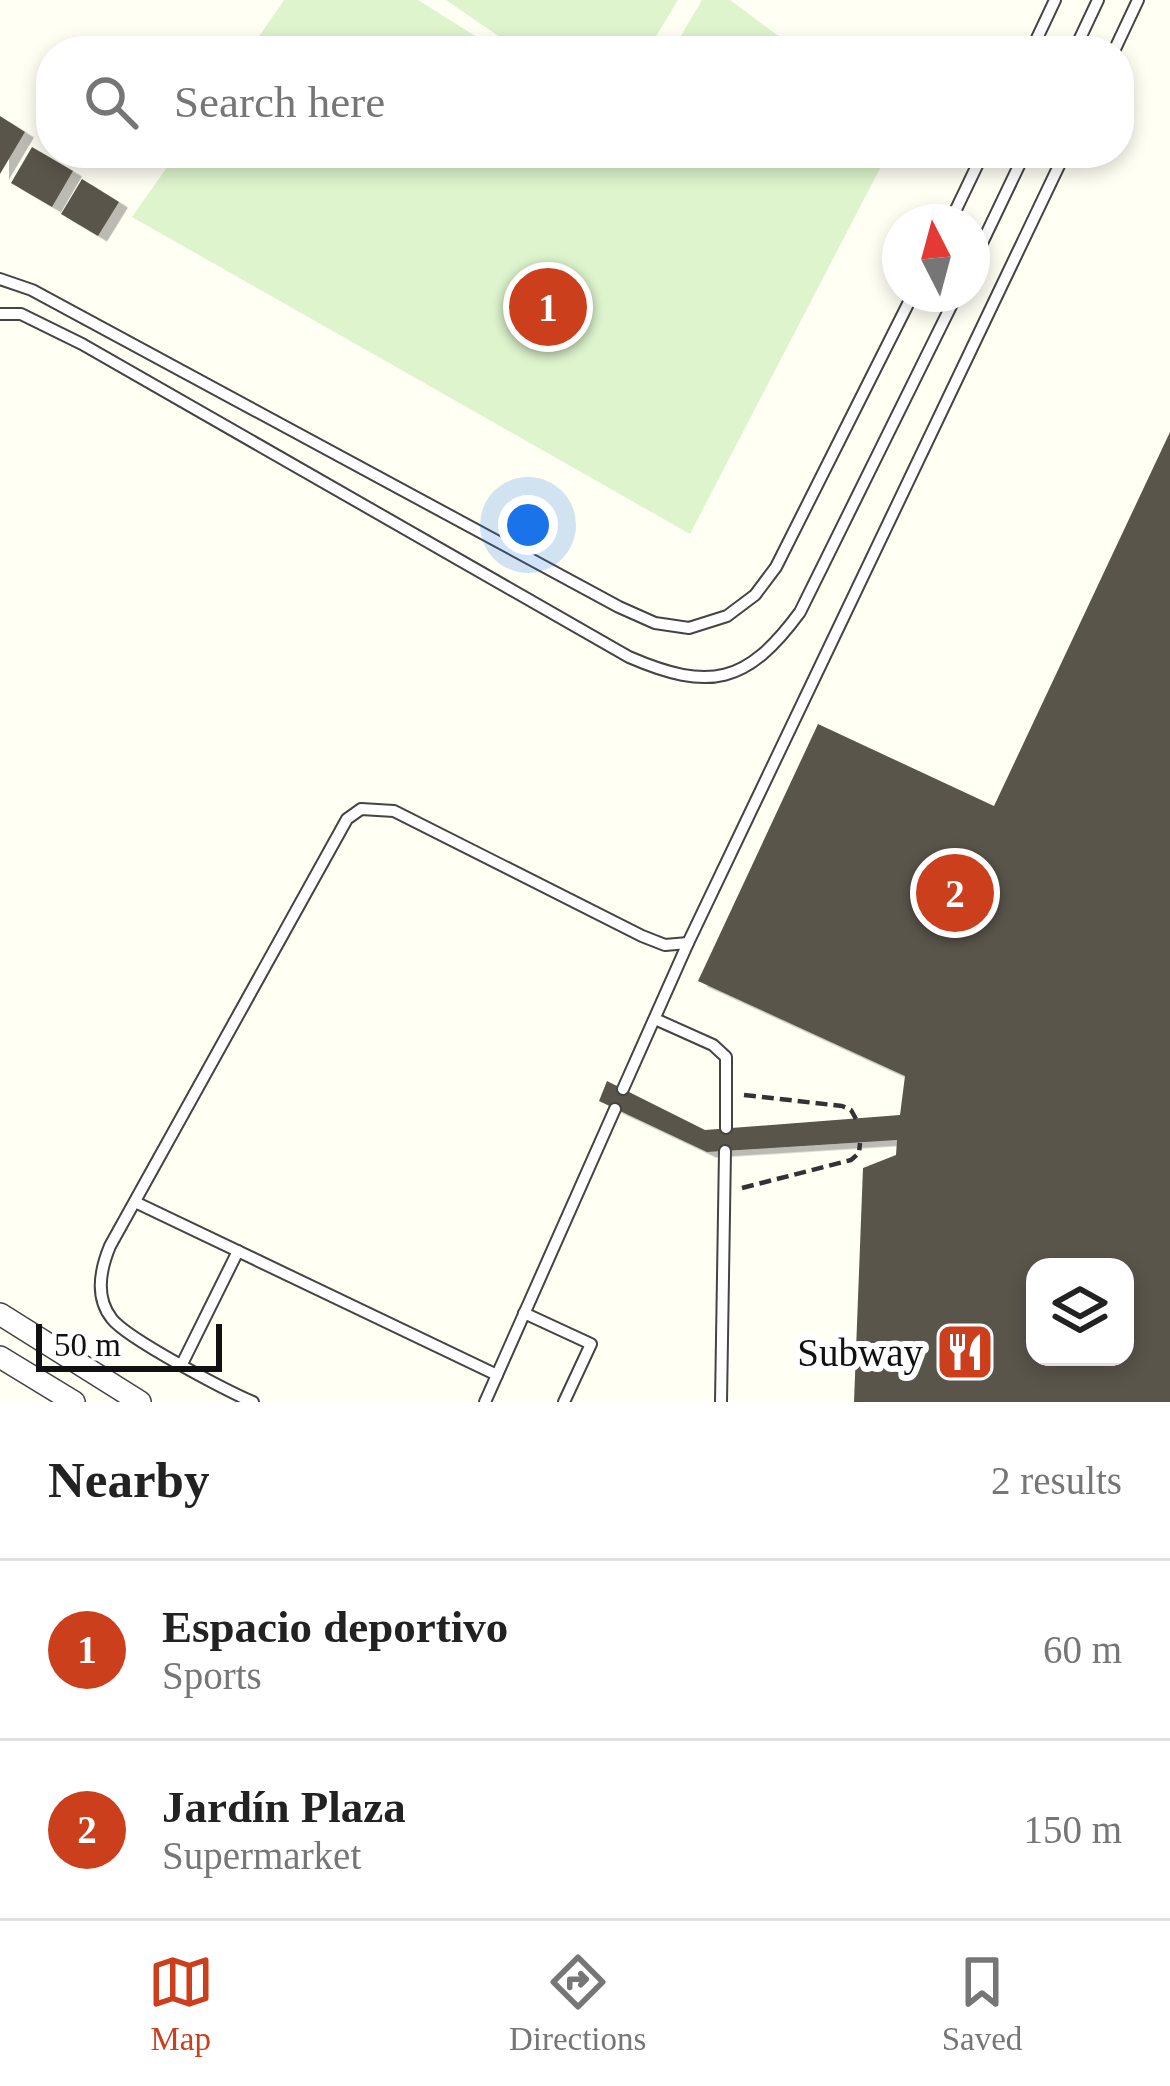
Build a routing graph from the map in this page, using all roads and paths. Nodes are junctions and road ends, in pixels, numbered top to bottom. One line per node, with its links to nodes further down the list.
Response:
1 (1055, 0): 4 (lane)
2 (1098, 0): 5 (lane)
3 (1138, 0): 6 (lane)
4 (1038, 36)
5 (1081, 36)
6 (1120, 36)
7 (976, 168): 10 (lane)
8 (1018, 168): 11 (lane)
9 (1058, 168): 16 (lane)
10 (959, 204)
11 (990, 226)
12 (0, 279): 13 (lane)
13 (905, 312)
14 (948, 312): 15 (lane)
15 (0, 314)
16 (688, 943): 17 (lane); 26 (lane)
17 (655, 1019): 18 (lane); 19 (lane)
18 (623, 1089)
19 (727, 1093): 21 (path); 22 (lane)
20 (615, 1108): 28 (lane)
21 (856, 1119)
22 (726, 1128)
23 (860, 1143): 25 (path)
24 (725, 1151): 25 (lane)
25 (725, 1193): 39 (lane)
26 (135, 1202): 27 (lane); 32 (lane)
27 (238, 1251): 32 (lane); 33 (lane)
28 (524, 1312): 33 (lane); 38 (lane)
29 (0, 1315): 30 (street)
30 (35, 1339): 31 (street); 35 (street)
31 (8, 1362): 34 (street)
32 (182, 1364): 36 (lane)
33 (496, 1376): 37 (lane)
34 (74, 1402)
35 (140, 1402)
36 (253, 1402)
37 (485, 1402)
38 (564, 1402)
39 (721, 1402)

